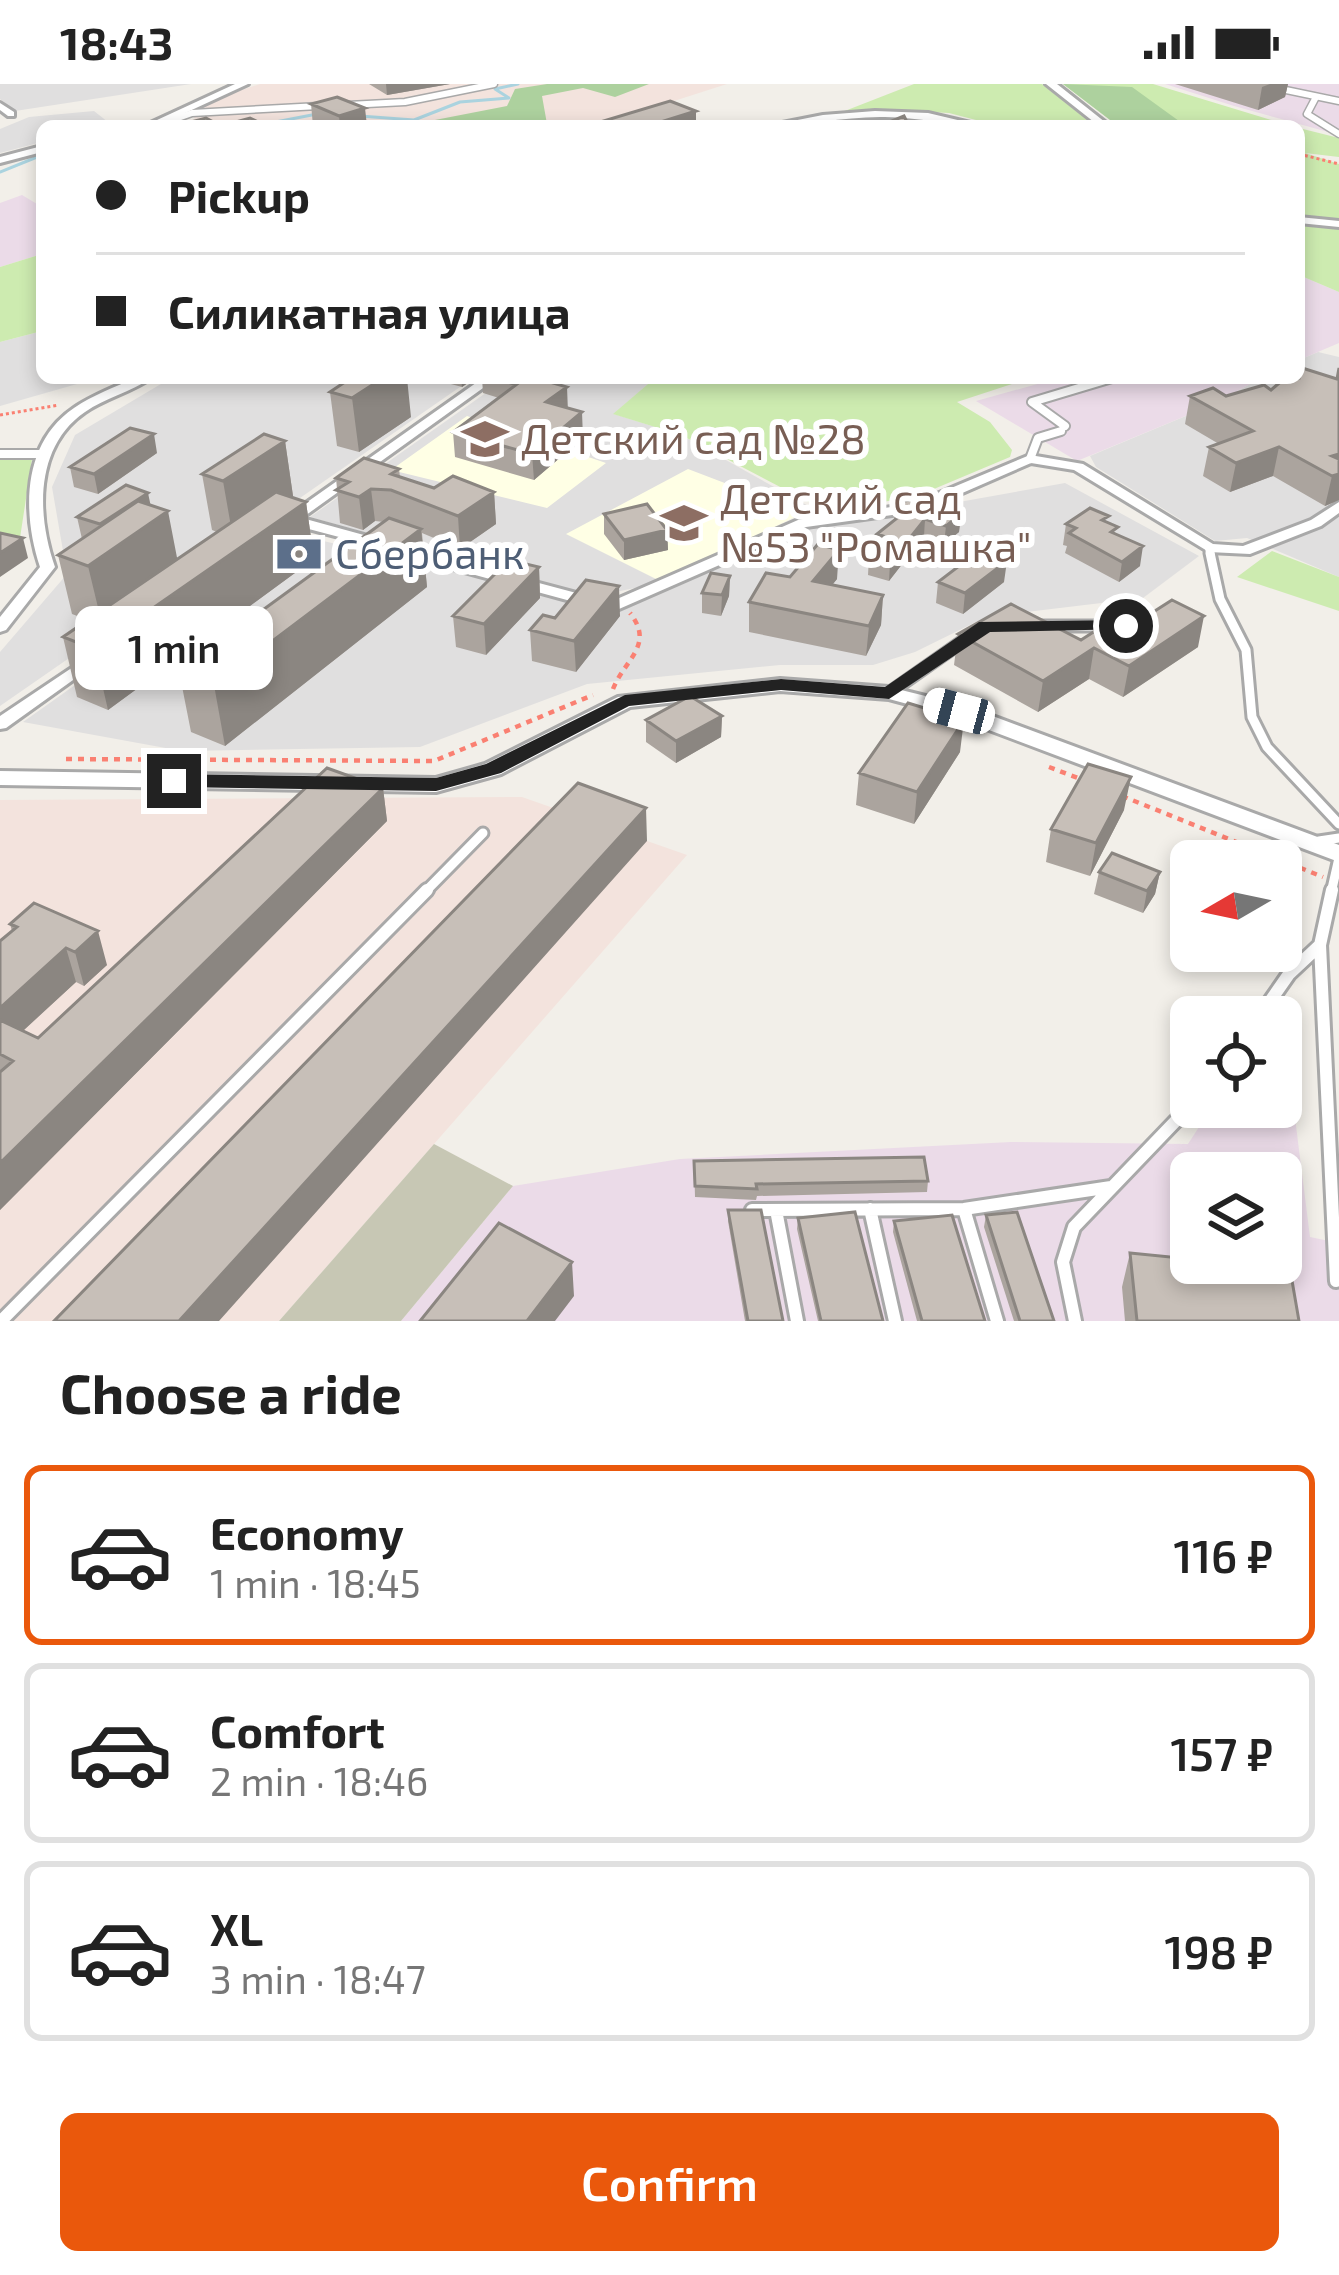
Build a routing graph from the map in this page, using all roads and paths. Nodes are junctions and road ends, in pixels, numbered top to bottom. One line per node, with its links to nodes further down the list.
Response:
1 (243, 84): 9 (street)
2 (494, 84): 10 (lane)
3 (1051, 84): 13 (street)
4 (1257, 84): 5 (lane)
5 (1316, 97): 6 (lane); 14 (lane)
6 (1339, 101)
7 (0, 106): 8 (street)
8 (11, 114)
9 (167, 120)
10 (172, 120)
11 (812, 120): 12 (street)
12 (957, 120)
13 (1097, 120)
14 (1339, 134)
15 (36, 151): 17 (street)
16 (1305, 156): 18 (path)
17 (0, 160)
18 (1339, 163)
19 (1305, 221): 20 (street)
20 (1339, 224)
21 (133, 384): 25 (street)
22 (483, 384): 28 (street)
23 (1092, 384): 26 (lane)
24 (0, 454): 25 (lane)
25 (45, 454): 32 (street)
26 (1030, 459): 30 (street); 31 (street)
27 (1339, 506): 30 (street)
28 (291, 520): 29 (street); 31 (street)
29 (271, 534)
30 (1208, 548): 45 (lane)
31 (619, 604): 37 (path)
32 (0, 626)
33 (1032, 626): 34 (lane)
34 (1126, 626)
35 (969, 637): 38 (lane)
36 (97, 656): 39 (street)
37 (624, 693): 38 (street); 41 (path); 42 (street)
38 (889, 693): 48 (street)
39 (0, 724)
40 (1029, 758): 43 (path)
41 (54, 760)
42 (0, 778)
43 (1092, 784)
44 (1113, 792): 50 (path)
45 (1339, 824)
46 (484, 833): 60 (lane)
47 (1339, 838): 48 (lane)
48 (1308, 842): 49 (street)
49 (1339, 856): 50 (lane)
50 (1332, 880): 51 (lane)
51 (1320, 946): 52 (lane); 59 (lane)
52 (1274, 996)
53 (1170, 1127): 54 (lane)
54 (1111, 1187): 56 (lane); 64 (lane)
55 (871, 1209): 56 (lane); 58 (lane); 62 (lane)
56 (964, 1209): 63 (lane)
57 (736, 1210): 58 (lane)
58 (776, 1210): 61 (lane)
59 (1336, 1281)
60 (1, 1321)
61 (797, 1321)
62 (895, 1321)
63 (997, 1321)
64 (1075, 1321)

